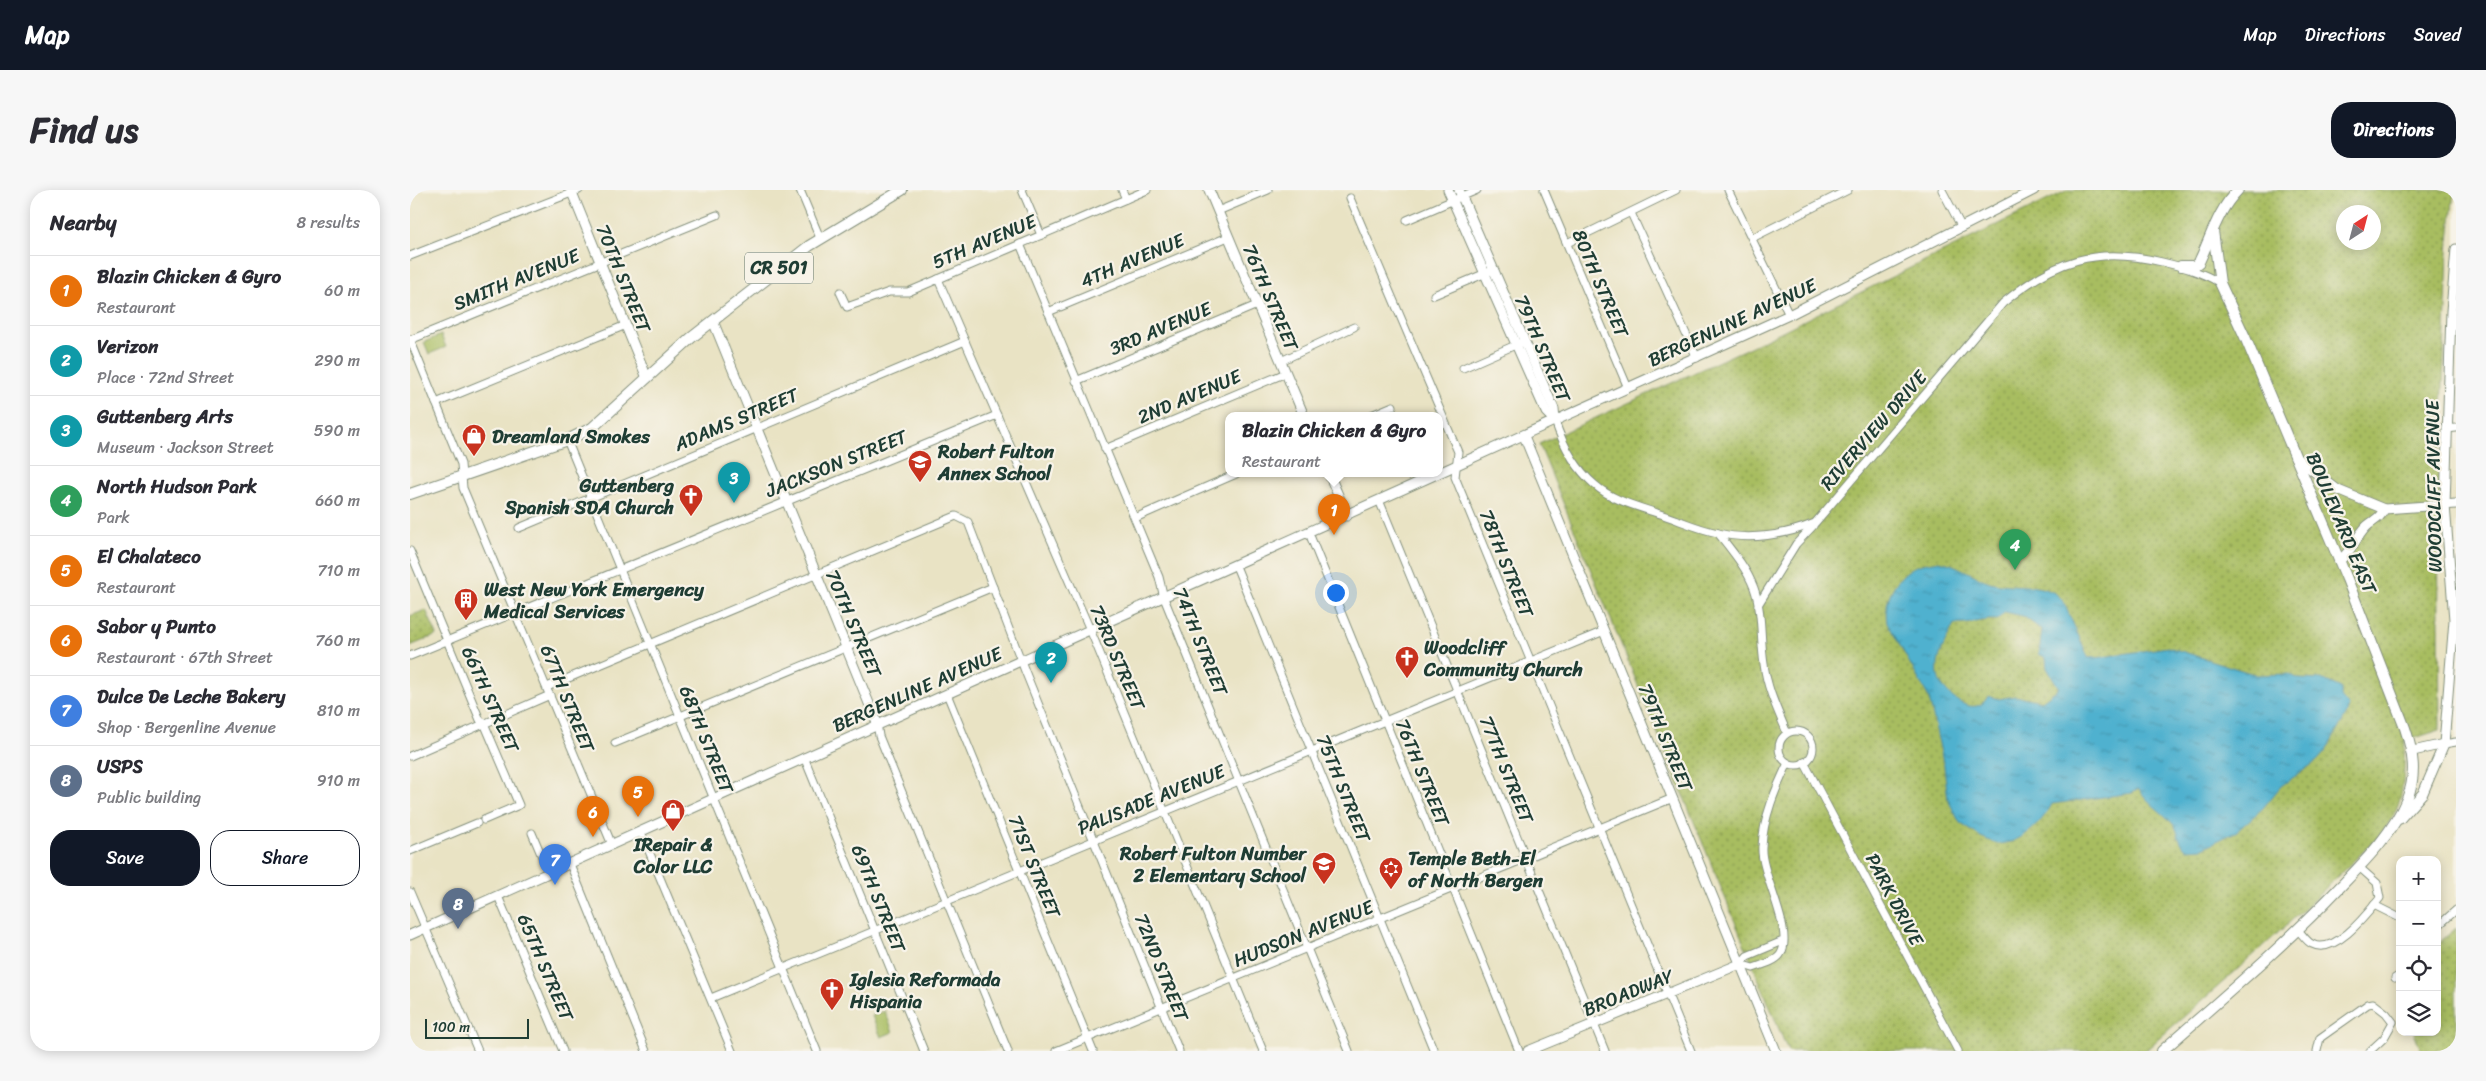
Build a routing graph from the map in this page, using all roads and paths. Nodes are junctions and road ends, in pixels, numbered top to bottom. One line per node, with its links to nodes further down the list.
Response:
1 (800, 190): 31 (street)
2 (902, 190): 18 (main road, CR 501)
3 (1022, 190): 29 (street)
4 (1122, 190): 21 (street)
5 (1147, 190): 21 (street, 5TH AVENUE)
6 (1209, 190): 23 (street, 76TH STREET)
7 (1268, 190): 23 (street)
8 (1448, 190): 22 (street, 79TH STREET)
9 (1477, 190): 19 (street)
10 (1544, 190): 33 (street, 80TH STREET)
11 (1676, 190): 24 (street)
12 (1728, 190): 32 (street)
13 (1848, 190): 32 (street)
14 (1942, 190): 27 (street)
15 (2034, 190): 27 (street, BERGENLINE AVENUE)
16 (2238, 190): 28 (main road)
17 (574, 191): 36 (street); 38 (street, 70TH STREET)
18 (889, 193): 31 (main road, CR 501)
19 (1460, 193): 22 (street); 40 (street, 79TH STREET)
20 (1350, 198): 66 (street, 78TH STREET)
21 (1126, 199): 29 (street, 5TH AVENUE)
22 (1452, 201): 26 (street); 40 (street, 79TH STREET)
23 (1218, 211): 30 (street, 76TH STREET)
24 (1631, 213): 33 (street); 55 (street)
25 (717, 215): 38 (street, SMITH AVENUE)
26 (1407, 220)
27 (1961, 226): 47 (street, BERGENLINE AVENUE)
28 (2212, 231): 39 (main road); 42 (main road, BOULEVARD EAST)
29 (1041, 235): 34 (street, 5TH AVENUE)
30 (1228, 237): 45 (street, 76TH STREET); 46 (street, 4TH AVENUE)
31 (820, 238): 49 (main road, CR 501)
32 (1752, 238): 47 (street)
33 (1567, 243): 61 (street, 80TH STREET)
34 (1020, 244): 41 (street, 5TH AVENUE); 46 (street, 74TH STREET)
35 (2456, 248): 37 (street, WOODCLIFF AVENUE)
36 (410, 256)
37 (2455, 261): 48 (street, WOODCLIFF AVENUE)
38 (601, 262): 50 (street, 70TH STREET); 52 (street, SMITH AVENUE)
39 (2181, 266): 42 (street, RIVERVIEW DRIVE); 92 (street, RIVERVIEW DRIVE)
40 (1489, 272): 44 (street); 54 (street, 79TH STREET)
41 (938, 279): 43 (street, 5TH AVENUE); 53 (street, 73RD STREET)
42 (2220, 284): 76 (main road, BOULEVARD EAST)
43 (840, 292)
44 (1434, 295)
45 (1257, 305): 56 (street, 76TH STREET); 60 (street, 3RD AVENUE)
46 (1048, 312): 60 (street, 74TH STREET)
47 (1789, 315): 55 (street, BERGENLINE AVENUE)
48 (2453, 317): 72 (street, WOODCLIFF AVENUE)
49 (713, 320): 59 (main road, CR 501); 70 (street, 70TH STREET)
50 (626, 325): 59 (street, 70TH STREET); 62 (street)
51 (1354, 327): 56 (street)
52 (410, 340): 62 (street, 67TH STREET)
53 (965, 341): 67 (street, 73RD STREET); 70 (street, ADAMS STREET)
54 (1519, 343): 57 (street); 69 (street, 79TH STREET)
55 (1697, 358): 61 (street, BERGENLINE AVENUE)
56 (1281, 361): 58 (street, 76TH STREET)
57 (1463, 368)
58 (1286, 373): 64 (street, 76TH STREET); 75 (street, 2ND AVENUE)
59 (647, 378): 74 (main road, CR 501)
60 (1076, 380): 75 (street, 74TH STREET)
61 (1628, 388): 69 (street, BERGENLINE AVENUE)
62 (436, 403): 79 (street, 67TH STREET)
63 (1392, 406): 65 (street)
64 (1302, 412)
65 (1378, 412)
66 (1441, 412)
67 (997, 415): 86 (street, JACKSON STREET); 105 (street, 73RD STREET)
68 (1443, 417): 77 (street, 78TH STREET)
69 (1555, 421): 73 (street, BERGENLINE AVENUE); 95 (street)
70 (757, 428): 84 (street, ADAMS STREET); 86 (street, 70TH STREET)
71 (2456, 428): 72 (street)
72 (2446, 429): 88 (street, WOODCLIFF AVENUE)
73 (1524, 436): 77 (street, BERGENLINE AVENUE); 106 (street, 79TH STREET)
74 (567, 440): 79 (main road, CR 501); 84 (street, 68TH STREET)
75 (1106, 449): 91 (street, 74TH STREET)
76 (2295, 457): 89 (street); 97 (main road, BOULEVARD EAST)
77 (1457, 465): 78 (street, BERGENLINE AVENUE); 112 (street, 78TH STREET)
78 (1443, 471)
79 (462, 475): 83 (main road, CR 501); 104 (street, 67TH STREET)
80 (1229, 477): 91 (street)
81 (1330, 477): 90 (street)
82 (1429, 477): 85 (street, BERGENLINE AVENUE)
83 (410, 494)
84 (590, 498): 93 (street, ADAMS STREET); 99 (street, 68TH STREET)
85 (1379, 500): 90 (street, BERGENLINE AVENUE); 114 (street, 77TH STREET)
86 (786, 501): 99 (street, JACKSON STREET); 100 (street, 70TH STREET)
87 (2456, 504): 88 (street)
88 (2445, 505): 89 (street); 124 (street, WOODCLIFF AVENUE)
89 (2384, 509): 97 (street)
90 (1346, 516): 94 (street, BERGENLINE AVENUE)
91 (1135, 518): 102 (street, 74TH STREET)
92 (1815, 523): 95 (street); 103 (street)
93 (519, 528)
94 (1309, 533): 98 (street, BERGENLINE AVENUE); 118 (street, 76TH STREET)
95 (1718, 533): 103 (street)
96 (410, 551): 107 (street, 66TH STREET)
97 (2339, 561): 126 (main road, BOULEVARD EAST)
98 (1236, 566): 102 (street, BERGENLINE AVENUE); 125 (street, 75TH STREET)
99 (619, 570): 104 (street, JACKSON STREET); 108 (street, 68TH STREET)
100 (816, 575): 101 (street, 72ND STREET); 108 (street); 109 (street, 70TH STREET)
101 (992, 587): 109 (street); 111 (street, 72ND STREET)
102 (1164, 598): 105 (street, BERGENLINE AVENUE); 131 (street, 74TH STREET)
103 (1758, 605): 121 (street)
104 (516, 613): 107 (street, JACKSON STREET); 113 (street, 67TH STREET)
105 (1089, 631): 111 (street, BERGENLINE AVENUE); 134 (street, 73RD STREET)
106 (1604, 631): 112 (street, PALISADE AVENUE); 132 (street, 79TH STREET)
107 (447, 641): 110 (street, JACKSON STREET); 119 (street, 66TH STREET)
108 (650, 645): 113 (street); 117 (street, 68TH STREET)
109 (847, 646): 117 (street); 120 (street, 70TH STREET)
110 (410, 656)
111 (1023, 660): 115 (street, BERGENLINE AVENUE); 139 (street, 72ND STREET)
112 (1530, 662): 114 (street, PALISADE AVENUE); 136 (street, 78TH STREET)
113 (547, 687): 116 (street, 67TH STREET)
114 (1457, 691): 118 (street, PALISADE AVENUE); 142 (street, 77TH STREET)
115 (947, 694): 120 (street, BERGENLINE AVENUE); 145 (street, 71ST STREET)
116 (550, 695): 119 (street); 140 (street, 67TH STREET)
117 (680, 716): 123 (street); 133 (street, 68TH STREET)
118 (1384, 721): 125 (street, PALISADE AVENUE); 147 (street, 76TH STREET)
119 (484, 723): 127 (street); 141 (street, 66TH STREET)
120 (877, 723): 128 (street, BERGENLINE AVENUE); 150 (street, 70TH STREET)
121 (1788, 733): 129 (street); 130 (street)
122 (2456, 742): 124 (street)
123 (615, 743)
124 (2444, 744): 126 (street); 135 (street, WOODCLIFF AVENUE)
125 (1311, 750): 131 (street, PALISADE AVENUE); 154 (street, 75TH STREET)
126 (2413, 751): 135 (main road, BOULEVARD EAST)
127 (410, 756)
128 (804, 757): 133 (street, BERGENLINE AVENUE); 157 (street, 69TH STREET)
129 (1804, 762): 130 (street); 188 (street, PARK DRIVE)
130 (1788, 763): 160 (street)
131 (1239, 781): 134 (street, PALISADE AVENUE); 161 (street, 74TH STREET)
132 (1673, 798): 136 (street, HUDSON AVENUE); 162 (street, 79TH STREET)
133 (714, 799): 137 (street, BERGENLINE AVENUE); 163 (street, 68TH STREET)
134 (1165, 812): 139 (street, PALISADE AVENUE); 164 (street, 73RD STREET)
135 (2393, 827): 144 (main road, BOULEVARD EAST)
136 (1598, 828): 142 (street, HUDSON AVENUE); 165 (street, 78TH STREET)
137 (640, 832): 140 (street, BERGENLINE AVENUE); 166 (street)
138 (532, 833): 146 (street)
139 (1094, 840): 145 (street, PALISADE AVENUE); 167 (street, 72ND STREET)
140 (612, 845): 143 (street, BERGENLINE AVENUE)
141 (410, 851)
142 (1526, 859): 147 (street, HUDSON AVENUE); 168 (street, 77TH STREET)
143 (570, 864): 146 (street, BERGENLINE AVENUE); 172 (street)
144 (2359, 867): 151 (street); 158 (main road, BOULEVARD EAST)
145 (1019, 871): 150 (street, PALISADE AVENUE); 169 (street, 71ST STREET)
146 (549, 873): 149 (street, BERGENLINE AVENUE)
147 (1453, 889): 154 (street, HUDSON AVENUE); 183 (street, 76TH STREET)
148 (410, 892): 156 (street)
149 (498, 896): 156 (street, BERGENLINE AVENUE); 171 (street, 65TH STREET)
150 (947, 900): 157 (street, PALISADE AVENUE); 176 (street, 70TH STREET)
151 (2374, 905): 153 (street); 158 (street)
152 (2456, 910): 155 (street)
153 (2396, 916)
154 (1380, 919): 161 (street, HUDSON AVENUE); 182 (street, 75TH STREET)
155 (2441, 923)
156 (425, 928): 159 (street, BERGENLINE AVENUE); 170 (street)
157 (874, 930): 163 (street, PALISADE AVENUE); 175 (street, 69TH STREET)
158 (2298, 930): 189 (main road, BOULEVARD EAST)
159 (410, 935)
160 (1783, 940): 162 (street); 162 (street)
161 (1307, 949): 164 (street, HUDSON AVENUE); 181 (street, 74TH STREET)
162 (1740, 964): 165 (street, BROADWAY); 187 (street, 79TH STREET)
163 (783, 968): 166 (street, PALISADE AVENUE); 174 (street, 68TH STREET)
164 (1234, 978): 167 (street, HUDSON AVENUE); 180 (street, 73RD STREET)
165 (1667, 994): 168 (street, BROADWAY); 186 (street, 78TH STREET)
166 (711, 998): 173 (street)
167 (1161, 1008): 169 (street, HUDSON AVENUE); 179 (street, 72ND STREET)
168 (1594, 1024): 184 (street, BROADWAY); 185 (street, 77TH STREET)
169 (1088, 1038): 177 (street, HUDSON AVENUE); 178 (street, 71ST STREET)
170 (478, 1051)
171 (563, 1051)
172 (646, 1051)
173 (732, 1051)
174 (817, 1051)
175 (924, 1051)
176 (1008, 1051)
177 (1056, 1051)
178 (1094, 1051)
179 (1179, 1051)
180 (1263, 1051)
181 (1349, 1051)
182 (1434, 1051)
183 (1519, 1051)
184 (1528, 1051)
185 (1605, 1051)
186 (1690, 1051)
187 (1776, 1051)
188 (1958, 1051)
189 (2162, 1051)
190 (2316, 1051): 191 (street)
191 (2370, 1051)

